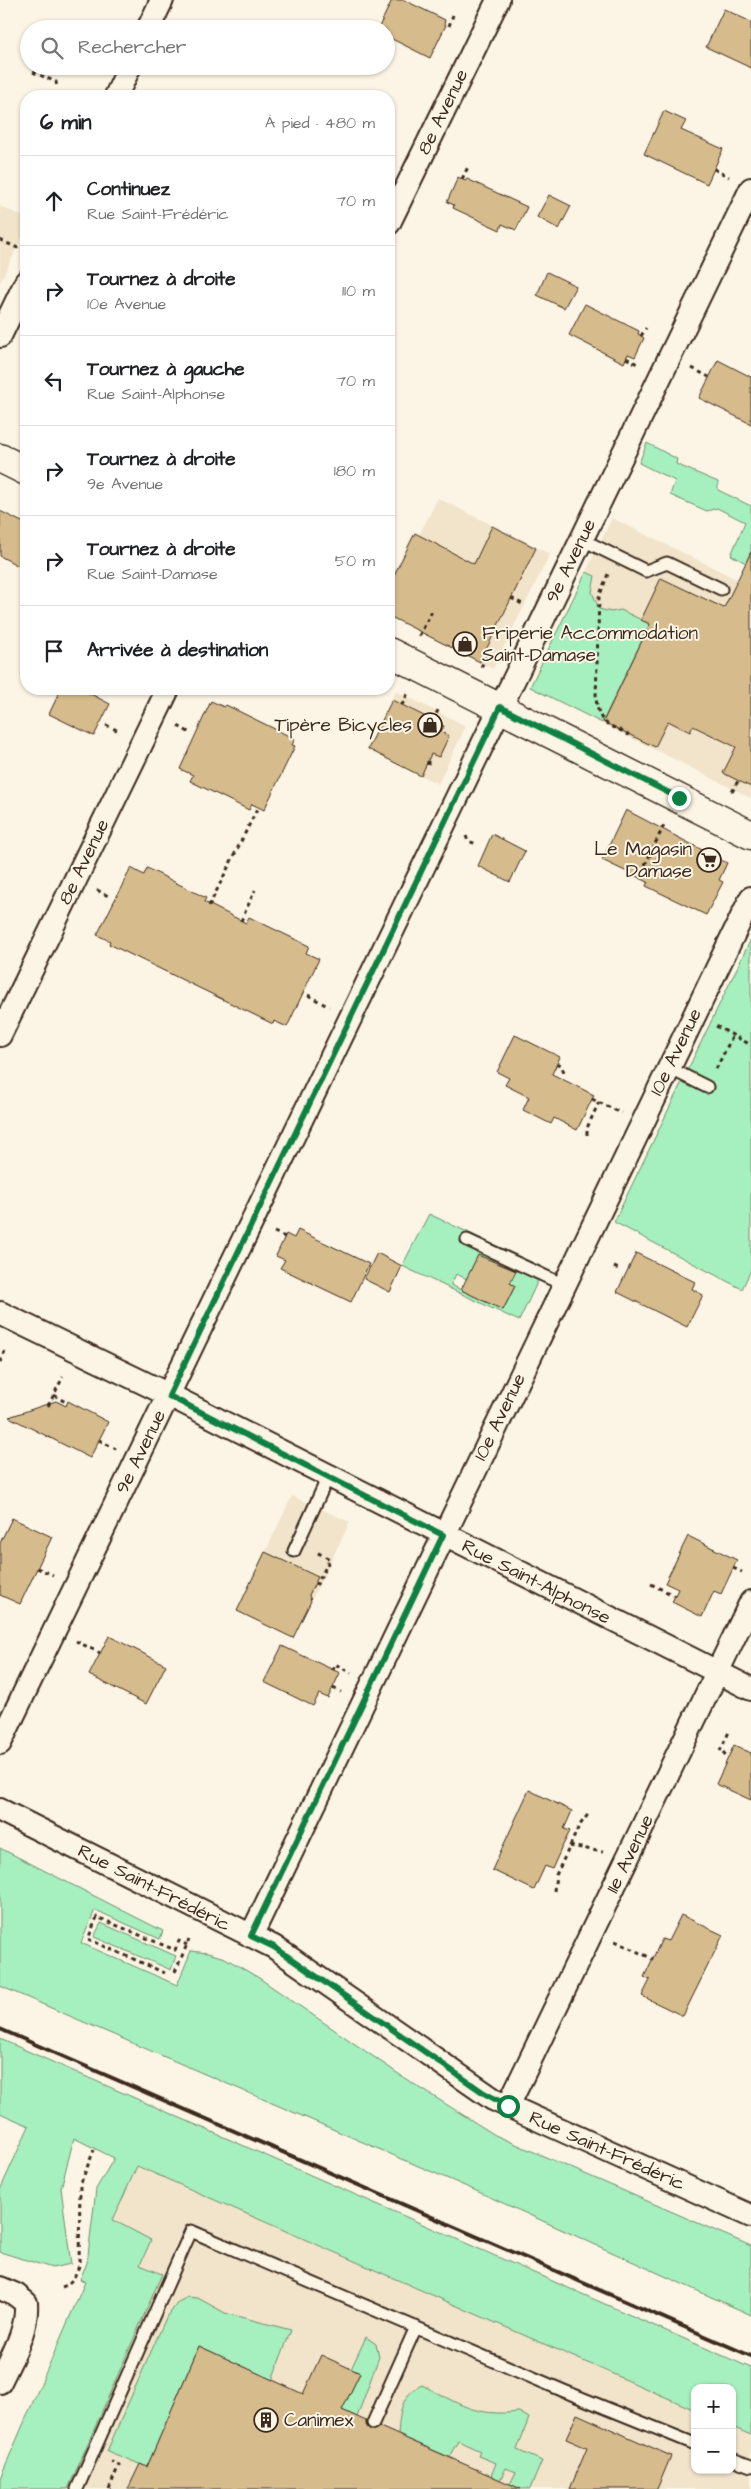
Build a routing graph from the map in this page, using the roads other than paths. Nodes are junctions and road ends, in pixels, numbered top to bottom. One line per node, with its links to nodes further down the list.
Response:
1 (162, 0): 3 (street)
2 (498, 0): 7 (street, 8e Avenue)
3 (152, 20)
4 (126, 75): 5 (street)
5 (119, 90)
6 (742, 184): 12 (street, 9e Avenue)
7 (395, 211)
8 (20, 294): 9 (street)
9 (0, 336)
10 (0, 458): 11 (street)
11 (20, 468)
12 (581, 539): 13 (lane); 16 (street, 9e Avenue)
13 (721, 589)
14 (395, 655): 16 (street)
15 (165, 695): 19 (street, 8e Avenue)
16 (500, 707): 17 (street); 25 (street, 9e Avenue)
17 (751, 835)
18 (751, 898): 20 (street, 10e Avenue)
19 (0, 1035)
20 (669, 1068): 21 (lane); 23 (street, 10e Avenue)
21 (707, 1087)
22 (467, 1240): 23 (lane)
23 (564, 1285): 27 (street, 10e Avenue)
24 (0, 1313): 25 (street, Rue Saint-Alphonse)
25 (169, 1396): 26 (street, Rue Saint-Alphonse); 32 (street, 9e Avenue)
26 (328, 1477): 27 (street, Rue Saint-Alphonse); 28 (lane)
27 (443, 1535): 30 (street, Rue Saint-Alphonse); 34 (street, 10e Avenue)
28 (296, 1547)
29 (751, 1602): 30 (street, 11e Avenue)
30 (717, 1672): 31 (street, Rue Saint-Alphonse); 35 (street, 11e Avenue)
31 (751, 1689)
32 (0, 1743)
33 (0, 1810): 34 (street, Rue Saint-Frédéric)
34 (251, 1936): 35 (street, Rue Saint-Frédéric)
35 (508, 2106): 36 (street, Rue Saint-Frédéric)
36 (751, 2216)
37 (0, 2288): 39 (street)
38 (416, 2327): 40 (lane); 41 (lane); 44 (lane)
39 (0, 2382)
40 (373, 2424)
41 (691, 2442)
42 (736, 2460): 43 (lane)
43 (751, 2466)
44 (77, 2489)

